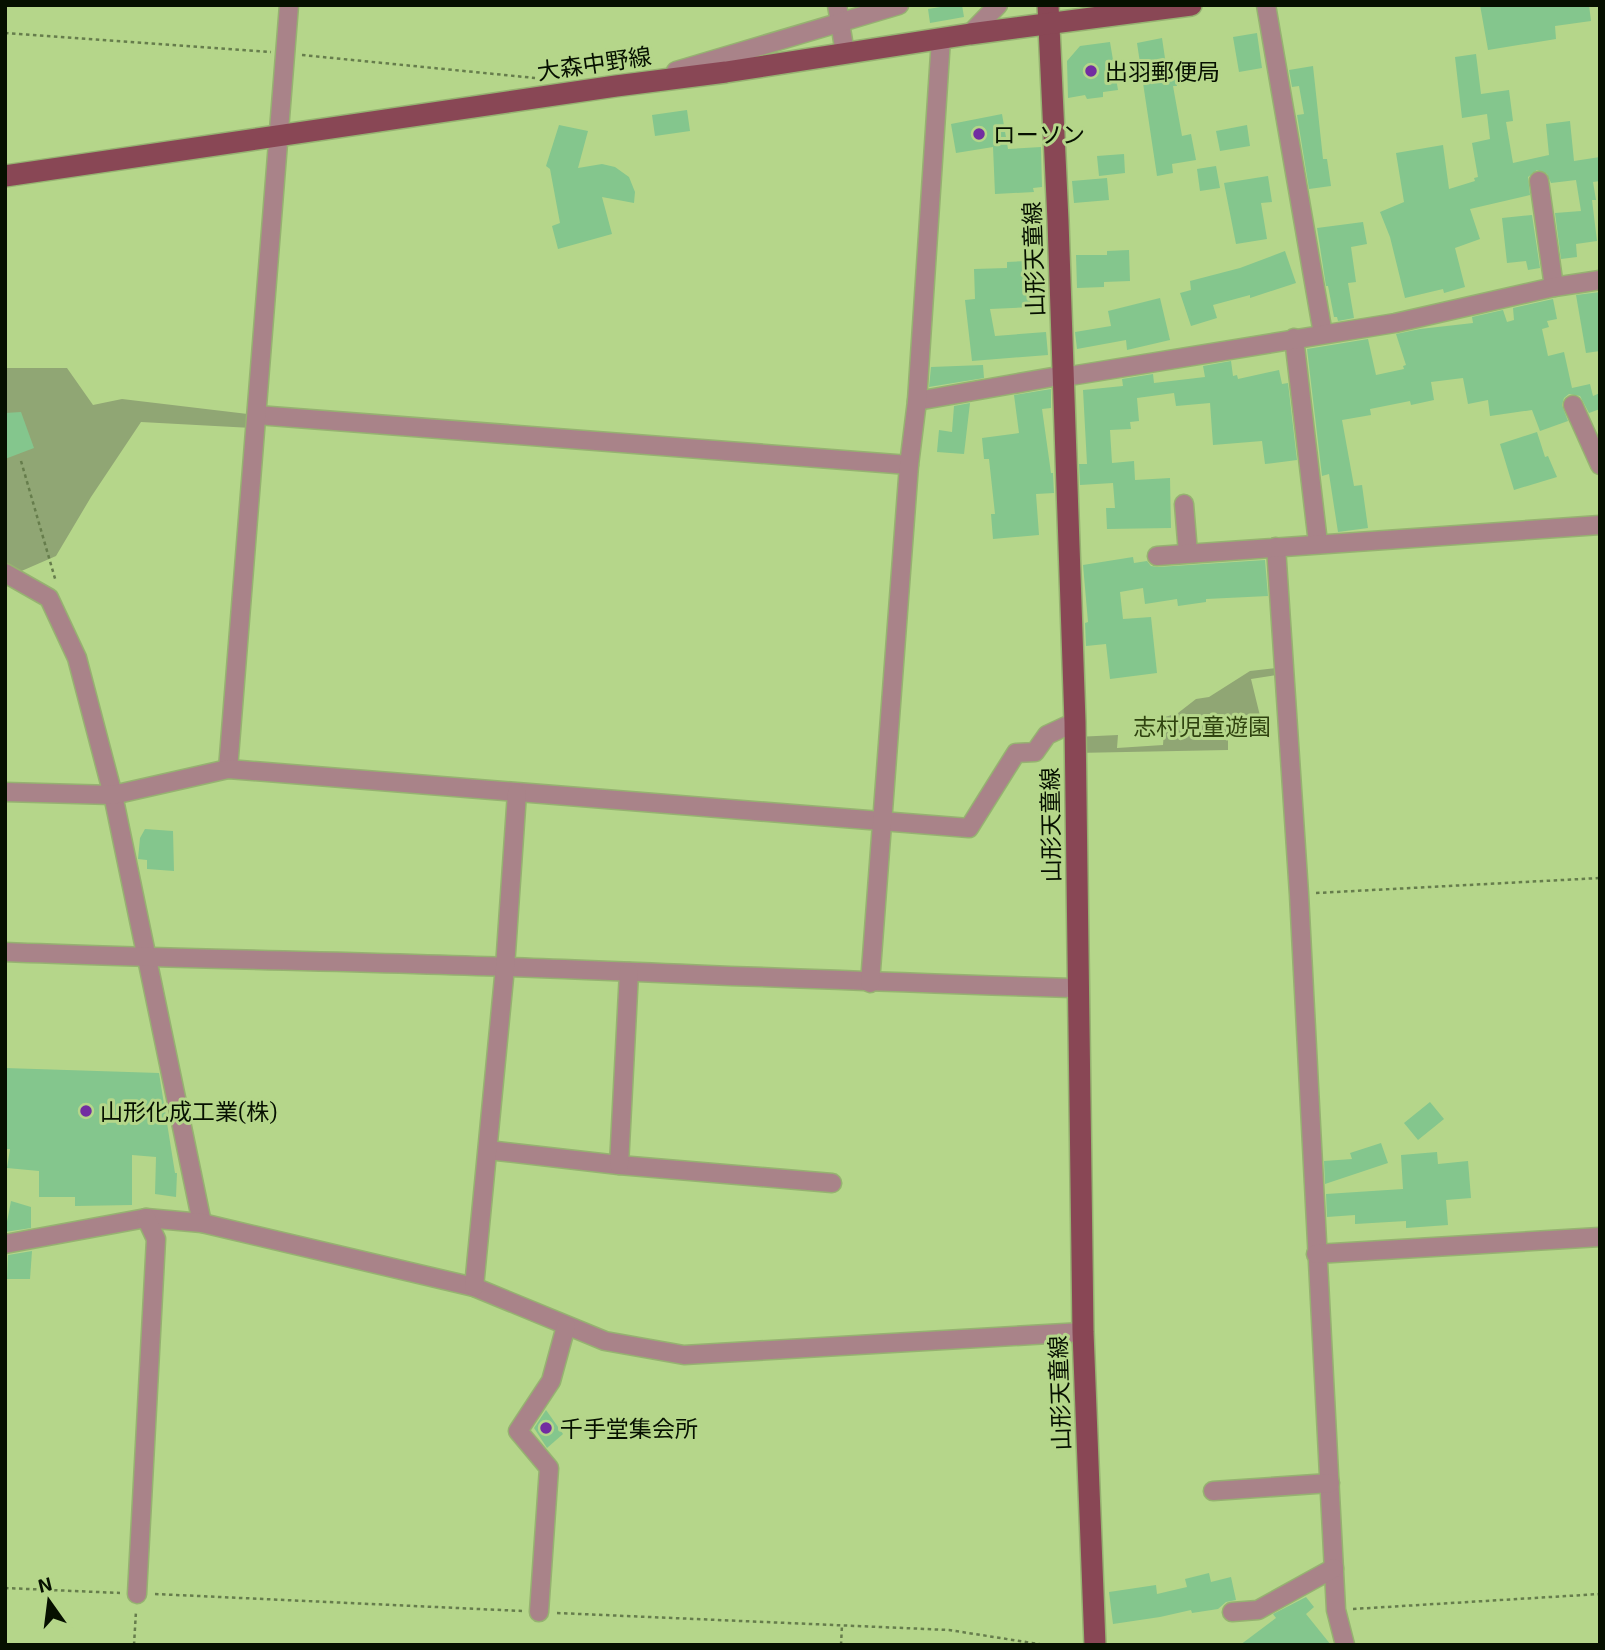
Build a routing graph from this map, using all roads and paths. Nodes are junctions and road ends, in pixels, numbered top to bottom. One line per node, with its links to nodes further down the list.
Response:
1 (289, 5): 11 (street)
2 (899, 5): 6 (street)
3 (998, 5): 9 (street)
4 (1191, 5): 7 (main road, 大森中野線)
5 (1266, 5): 20 (street)
6 (838, 13): 12 (street); 14 (street)
7 (1049, 15): 9 (main road, 大森中野線); 22 (main road, 山形天童線)
8 (5, 33): 11 (path)
9 (970, 34): 10 (main road, 大森中野線)
10 (941, 39): 12 (main road, 大森中野線); 23 (street)
11 (286, 53): 13 (path); 15 (street)
12 (845, 53): 14 (main road, 大森中野線)
13 (547, 79)
14 (639, 83): 15 (main road, 大森中野線)
15 (278, 136): 16 (main road, 大森中野線); 25 (street)
16 (5, 176)
17 (1539, 181): 19 (street)
18 (1600, 280): 19 (street)
19 (1555, 287): 20 (street)
20 (1323, 334): 21 (street)
21 (1294, 338): 22 (street); 31 (street)
22 (1064, 376): 23 (street); 37 (main road, 山形天童線)
23 (918, 401): 28 (street)
24 (1573, 405): 27 (street)
25 (257, 415): 28 (street); 38 (street)
26 (21, 461): 36 (path)
27 (1600, 465)
28 (909, 466): 42 (street)
29 (1184, 504): 33 (street)
30 (1600, 525): 31 (street)
31 (1318, 543): 32 (street)
32 (1276, 547): 33 (street); 44 (street)
33 (1188, 553): 34 (street)
34 (1157, 556)
35 (5, 573): 36 (street)
36 (54, 609): 41 (street)
37 (1075, 722): 42 (street); 50 (main road, 山形天童線)
38 (228, 769): 40 (street); 41 (street)
39 (5, 792): 41 (street)
40 (517, 793): 42 (street); 47 (street)
41 (113, 795): 46 (street)
42 (882, 820): 49 (street)
43 (1600, 878): 44 (path)
44 (1299, 894): 58 (street)
45 (5, 952): 46 (street)
46 (147, 958): 47 (street); 55 (street)
47 (505, 967): 48 (street); 51 (street)
48 (629, 972): 49 (street); 52 (street)
49 (870, 983): 50 (street)
50 (1079, 988): 61 (main road, 山形天童線)
51 (488, 1150): 52 (street); 59 (street)
52 (619, 1166): 53 (street)
53 (832, 1183)
54 (146, 1218): 55 (street); 57 (street); 66 (street)
55 (202, 1223): 59 (street)
56 (1600, 1237): 58 (street)
57 (5, 1244)
58 (1316, 1254): 62 (street)
59 (474, 1287): 60 (street)
60 (566, 1326): 61 (street); 69 (street)
61 (1083, 1332): 75 (main road, 山形天童線)
62 (1330, 1483): 63 (street); 64 (street)
63 (1213, 1491)
64 (1334, 1568): 68 (street); 70 (street)
65 (5, 1588): 66 (path)
66 (136, 1594): 69 (path); 72 (path)
67 (1600, 1594): 68 (path)
68 (1336, 1610): 76 (street)
69 (539, 1612): 71 (path)
70 (1232, 1612)
71 (842, 1626): 73 (path); 74 (path)
72 (134, 1645)
73 (841, 1645)
74 (1045, 1645)
75 (1095, 1645)
76 (1345, 1645)

